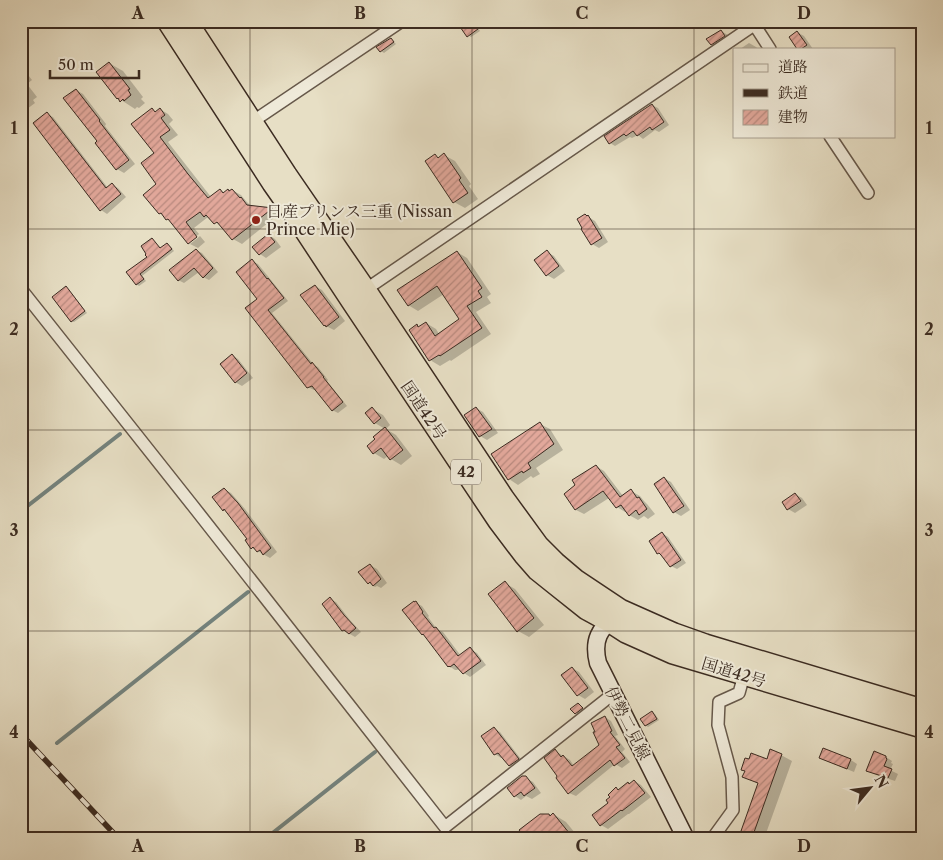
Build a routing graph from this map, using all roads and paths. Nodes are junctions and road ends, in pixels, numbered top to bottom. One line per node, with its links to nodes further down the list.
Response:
1 (168, 21): 11 (highway, 国道42号 / 42)
2 (186, 21): 6 (highway, 国道42号 / 42)
3 (402, 21): 6 (street)
4 (753, 23): 5 (street); 10 (street)
5 (769, 48)
6 (252, 122): 10 (highway, 国道42号 / 42)
7 (831, 138): 8 (street)
8 (868, 193)
9 (21, 289): 13 (street)
10 (365, 290): 11 (highway, 国道42号 / 42)
11 (614, 615): 12 (highway, 国道42号 / 42); 13 (main road, 伊勢二見線); 14 (highway, 国道42号 / 42)
12 (744, 675): 15 (highway, 国道42号 / 42); 17 (street)
13 (613, 694): 16 (main road, 伊勢二見線)
14 (922, 710)
15 (922, 727)
16 (686, 839)
17 (712, 839)

